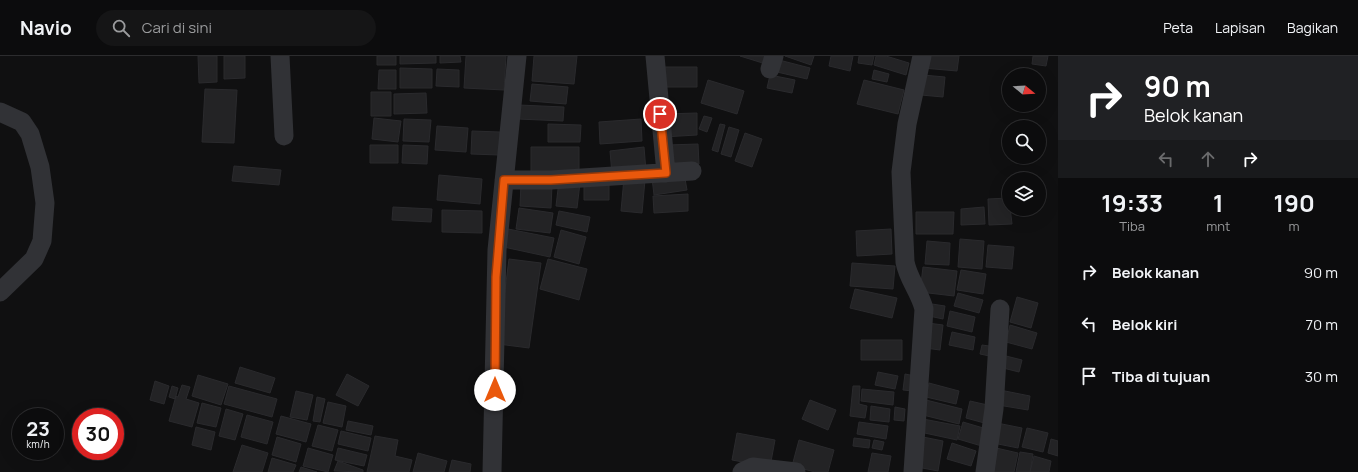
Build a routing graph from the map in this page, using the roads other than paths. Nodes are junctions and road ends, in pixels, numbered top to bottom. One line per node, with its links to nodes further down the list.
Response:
1 (280, 56): 6 (street)
2 (517, 56): 9 (street)
3 (655, 56): 8 (street)
4 (922, 56): 15 (street)
5 (0, 112): 10 (street)
6 (284, 136)
7 (692, 171): 8 (street)
8 (666, 173): 9 (street)
9 (504, 180): 12 (street)
10 (0, 292)
11 (1000, 309): 16 (street)
12 (492, 472)
13 (742, 472): 14 (street)
14 (796, 472)
15 (913, 472)
16 (985, 472)

